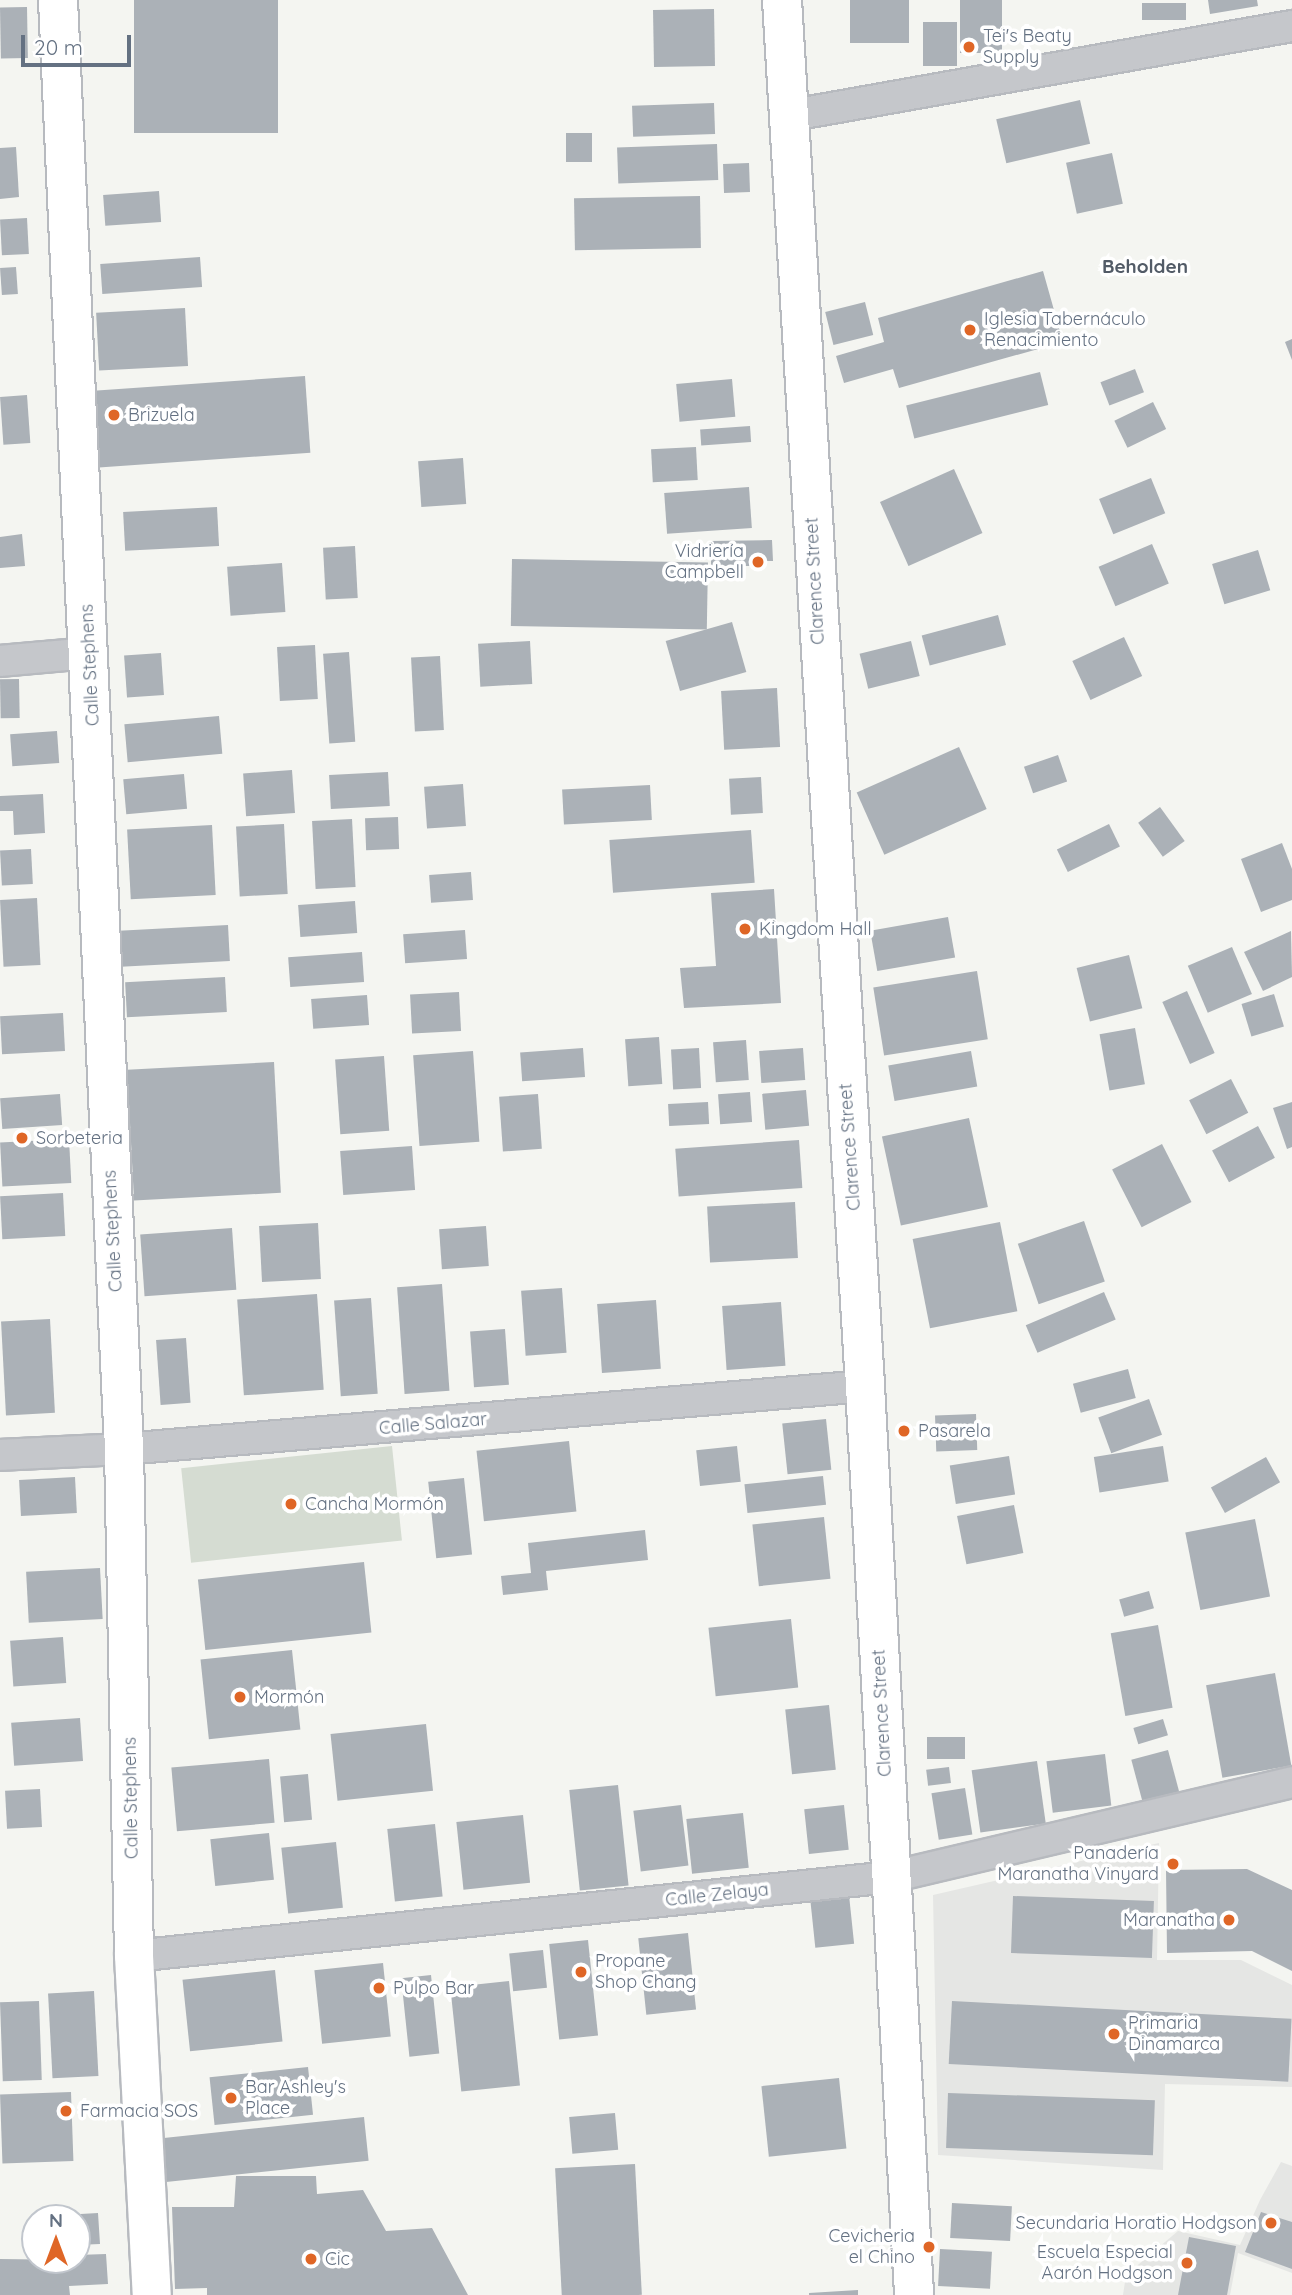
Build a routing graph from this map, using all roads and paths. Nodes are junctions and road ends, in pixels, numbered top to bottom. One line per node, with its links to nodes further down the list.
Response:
1 (58, 0): 5 (street, Calle Stephens)
2 (782, 0): 4 (street, Clarence Street)
3 (1292, 26): 4 (street)
4 (787, 116): 7 (street, Clarence Street)
5 (90, 653): 6 (street); 8 (street, Calle Stephens)
6 (0, 661)
7 (865, 1386): 8 (street, Calle Salazar); 11 (street, Clarence Street)
8 (124, 1449): 9 (street, Calle Salazar); 12 (street, Calle Stephens)
9 (0, 1455)
10 (1292, 1782): 11 (street, Calle Zelaya)
11 (891, 1877): 12 (street, Calle Zelaya); 14 (street, Clarence Street)
12 (134, 1956): 13 (street, Calle Stephens)
13 (152, 2295)
14 (914, 2295)

